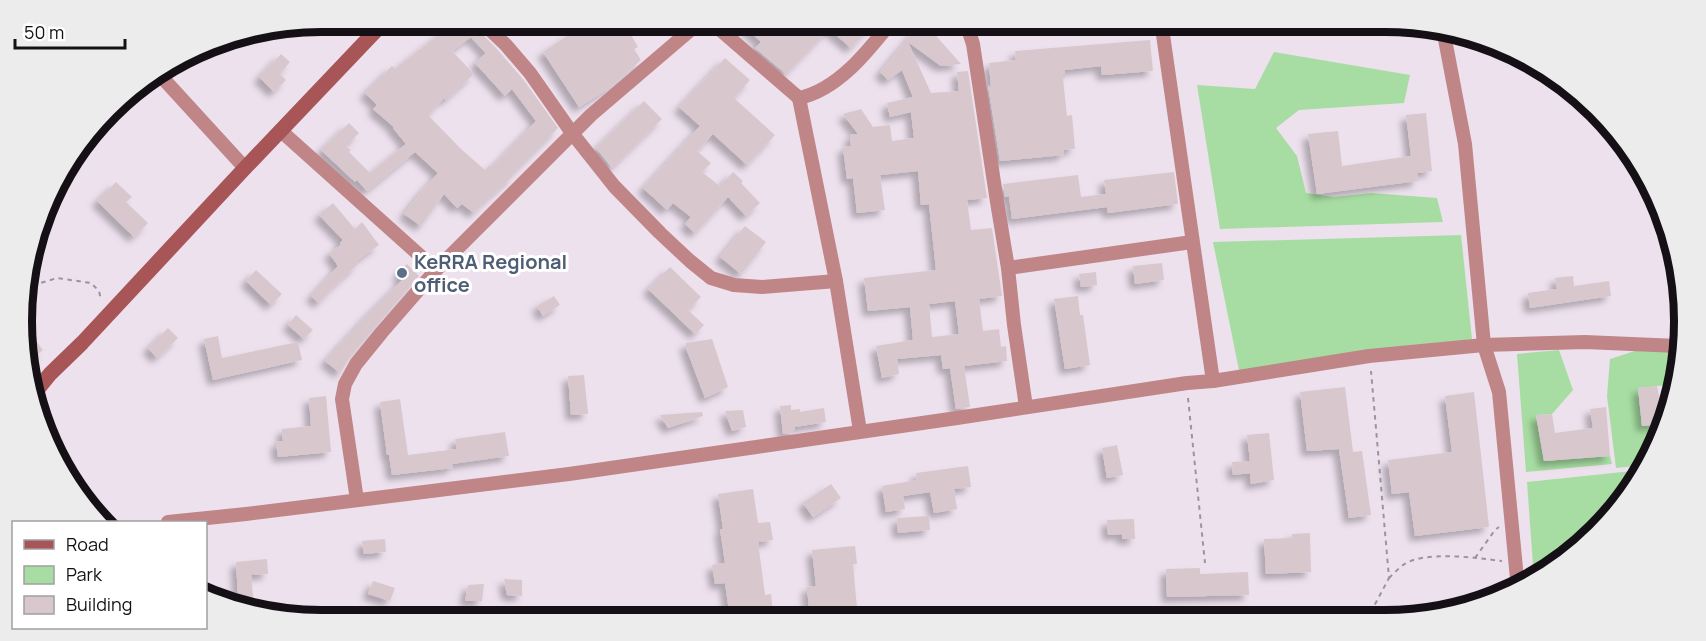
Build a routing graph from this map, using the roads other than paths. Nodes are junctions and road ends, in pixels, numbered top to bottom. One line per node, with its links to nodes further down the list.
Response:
1 (375, 32): 11 (main road)
2 (492, 32): 12 (street)
3 (688, 32): 12 (street)
4 (723, 32): 10 (street)
5 (883, 32): 10 (street)
6 (969, 32): 15 (street)
7 (1163, 32): 14 (street)
8 (1445, 38): 18 (street)
9 (163, 78): 13 (street)
10 (799, 98): 17 (street)
11 (281, 131): 13 (main road); 16 (street)
12 (572, 133): 16 (street); 17 (street)
13 (245, 168): 21 (main road)
14 (1192, 242): 15 (street); 20 (street)
15 (1008, 268): 22 (street)
16 (436, 270): 24 (street)
17 (836, 281): 23 (street)
18 (1484, 345): 19 (street); 20 (street); 26 (street)
19 (1673, 346)
20 (1213, 381): 22 (street)
21 (39, 387)
22 (1026, 407): 23 (street)
23 (860, 431): 24 (street)
24 (357, 500): 25 (street)
25 (177, 521)
26 (1517, 578)

